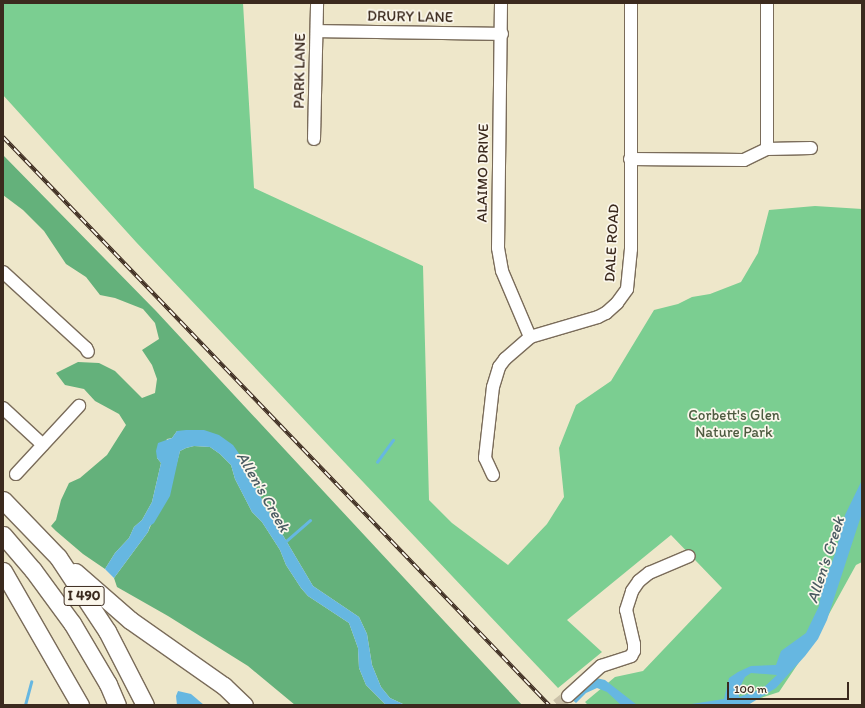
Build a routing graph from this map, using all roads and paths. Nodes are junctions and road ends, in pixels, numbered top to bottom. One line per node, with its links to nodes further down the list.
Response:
1 (317, 3): 5 (street, PARK LANE)
2 (501, 3): 6 (street, ALAIMO DRIVE)
3 (631, 3): 10 (street, DALE ROAD)
4 (767, 3): 9 (street)
5 (317, 31): 6 (street, DRURY LANE); 7 (street, PARK LANE)
6 (502, 34): 12 (street, ALAIMO DRIVE)
7 (314, 139)
8 (811, 148): 9 (street)
9 (767, 149): 10 (street)
10 (630, 159): 12 (street, DALE ROAD)
11 (3, 272): 13 (street)
12 (530, 337): 18 (street, DALE ROAD)
13 (88, 352)
14 (79, 406): 16 (street)
15 (3, 408): 16 (street)
16 (43, 445): 17 (street)
17 (16, 474)
18 (493, 475)
19 (3, 500): 22 (highway, I 490)
20 (3, 535): 26 (highway, I 490)
21 (689, 556): 24 (street)
22 (58, 557): 27 (highway, I 490); 28 (highway)
23 (3, 571): 25 (highway)
24 (568, 696)
25 (77, 702)
26 (118, 705)
27 (145, 705)
28 (244, 705)

